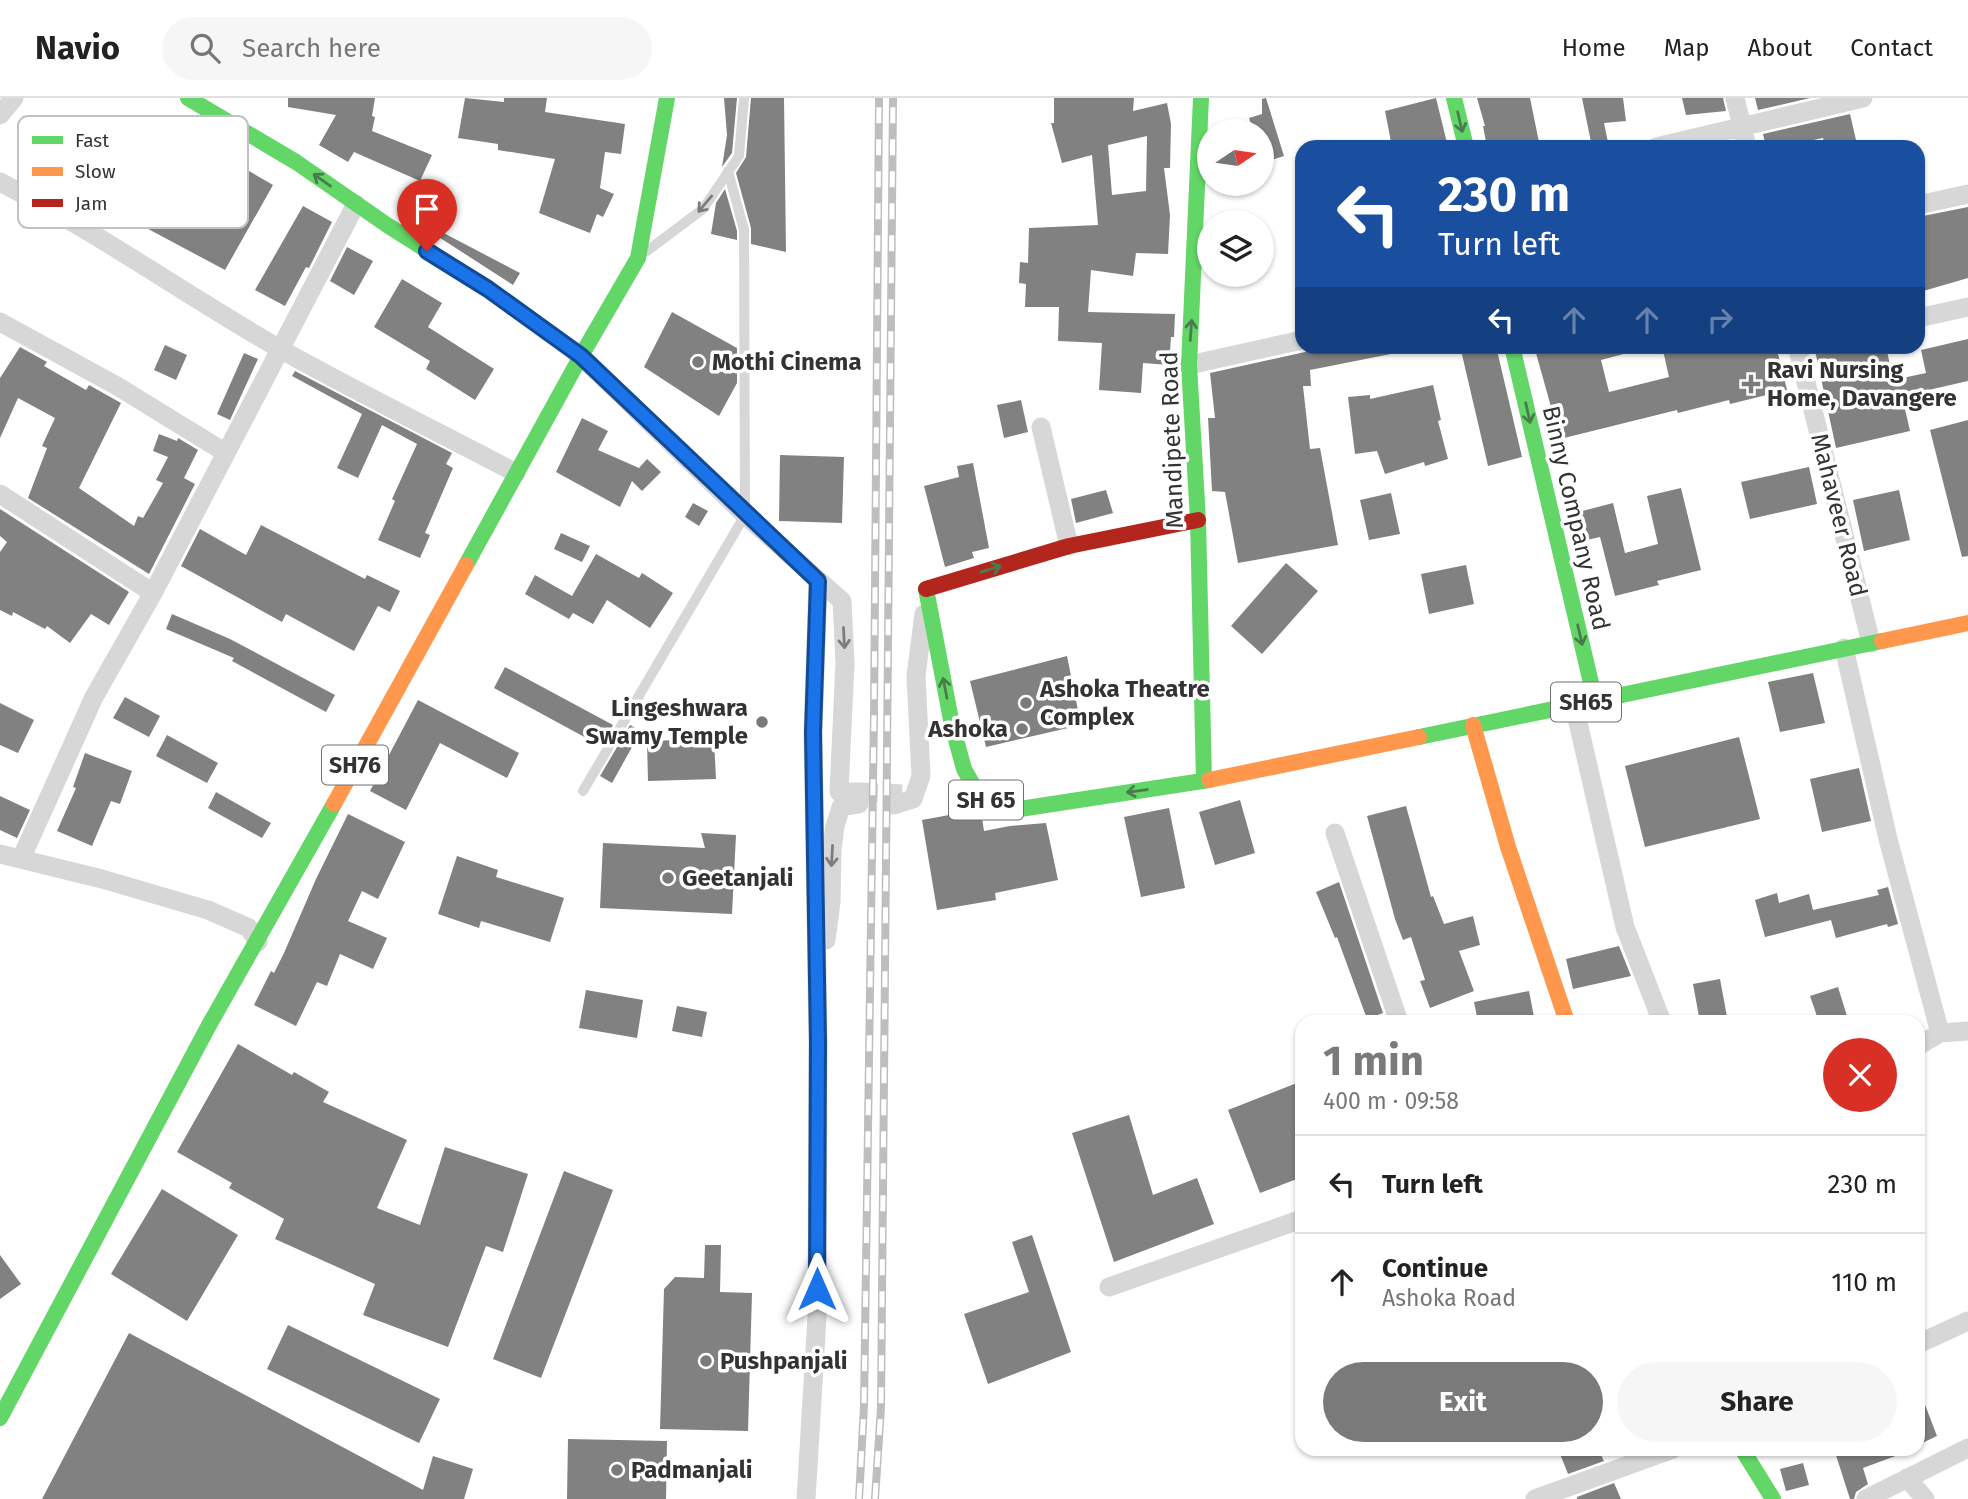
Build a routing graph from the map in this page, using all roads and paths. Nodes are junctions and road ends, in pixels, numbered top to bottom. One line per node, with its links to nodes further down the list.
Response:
1 (14, 98): 9 (street)
2 (188, 98): 10 (main road, one-way to 2)
3 (667, 98): 23 (main road, SH76)
4 (744, 98): 16 (lane)
5 (1454, 98): 13 (main road, one-way to 13)
6 (1735, 98): 11 (street)
7 (1863, 98): 11 (street)
8 (1204, 99): 32 (main road, Mandipete Road, one-way to 8)
9 (0, 115)
10 (218, 116)
11 (1742, 126): 14 (street); 15 (street)
12 (248, 134): 21 (main road, one-way to 12)
13 (1464, 140)
14 (1685, 140)
15 (1745, 140)
16 (728, 171): 23 (lane, one-way to 23); 37 (lane)
17 (0, 182): 18 (street)
18 (18, 192)
19 (1968, 194): 20 (street)
20 (1925, 203)
21 (356, 204): 28 (street); 31 (main road)
22 (85, 228): 28 (street)
23 (638, 258): 31 (main road, SH76)
24 (1968, 307): 25 (street)
25 (1925, 316)
26 (0, 322): 34 (street)
27 (1295, 342): 32 (street)
28 (280, 348): 34 (street); 35 (street)
29 (1514, 354): 46 (main road, Binny Company Road, one-way to 46)
30 (1799, 354): 44 (street, Mahaveer Road)
31 (581, 356): 35 (main road, SH76); 37 (street)
32 (1189, 365): 38 (main road, Mandipete Road)
33 (1041, 427): 39 (street)
34 (226, 453): 42 (street)
35 (516, 473): 56 (main road, SH76)
36 (0, 494): 42 (street)
37 (745, 514): 40 (street); 50 (lane)
38 (1198, 520): 39 (main road); 49 (main road, Mandipete Road)
39 (1069, 546): 41 (main road, one-way to 39)
40 (818, 581): 55 (street); 55 (street, one-way to 55)
41 (926, 592): 49 (main road, SH 65, one-way to 41); 51 (street)
42 (153, 593): 54 (street)
43 (1968, 623): 44 (main road, SH65)
44 (1871, 643): 45 (main road, SH65)
45 (1844, 648): 46 (main road, SH65); 61 (street)
46 (1595, 700): 47 (main road, SH65)
47 (1574, 705): 48 (main road, SH65); 59 (street)
48 (1473, 725): 49 (main road, SH65); 58 (main road)
49 (1204, 781)
50 (583, 791)
51 (898, 799)
52 (1335, 833): 57 (street)
53 (0, 853): 54 (street)
54 (21, 859): 56 (street)
55 (816, 941): 72 (street)
56 (258, 942): 67 (main road, SH76)
57 (1397, 1015)
58 (1565, 1015)
59 (1659, 1015)
60 (1968, 1031): 61 (street)
61 (1940, 1033): 62 (street)
62 (1925, 1042)
63 (1295, 1221): 64 (street)
64 (1109, 1287)
65 (1968, 1321): 66 (street)
66 (1925, 1341)
67 (0, 1418)
68 (1968, 1448): 71 (street)
69 (1654, 1456): 73 (street)
70 (1746, 1456): 74 (main road)
71 (1907, 1478): 75 (street); 76 (street)
72 (806, 1499)
73 (1535, 1499)
74 (1773, 1499)
75 (1866, 1499)
76 (1925, 1499)

